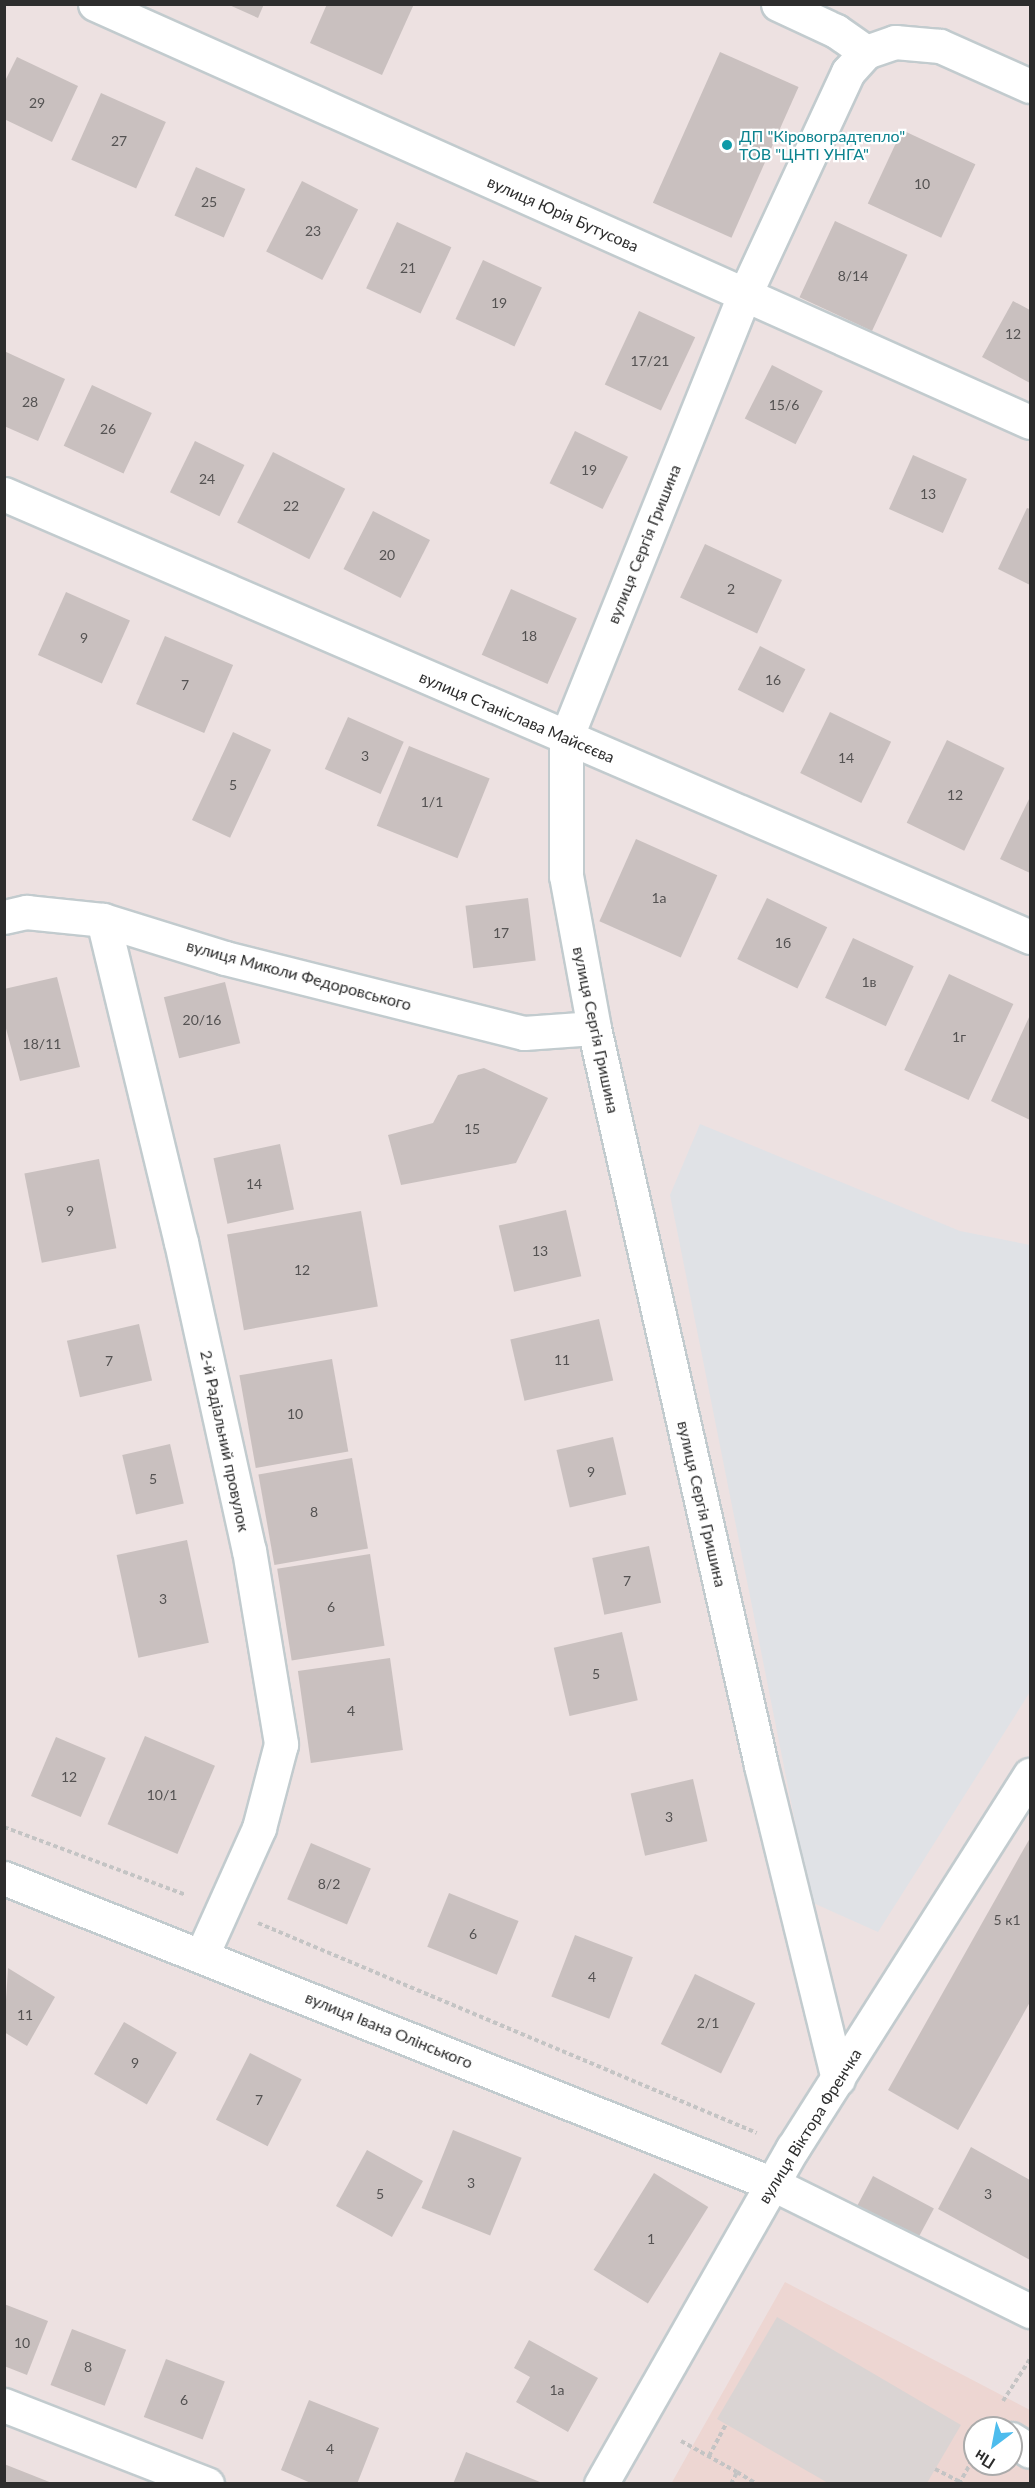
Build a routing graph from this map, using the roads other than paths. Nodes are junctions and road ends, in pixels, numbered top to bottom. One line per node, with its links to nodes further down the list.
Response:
1 (95, 4): 5 (street, вулиця Юрія Бутусова)
2 (778, 4): 3 (street)
3 (881, 47): 4 (street); 5 (street, вулиця Сергія Гришина)
4 (1030, 86)
5 (744, 296): 6 (street, вулиця Юрія Бутусова); 8 (street, вулиця Сергія Гришина)
6 (1030, 422)
7 (4, 494): 8 (street, вулиця Станіслава Майсєєва)
8 (566, 738): 11 (street, вулиця Станіслава Майсєєва); 12 (street, вулиця Сергія Гришина)
9 (4, 917): 10 (street, вулиця Миколи Федоровського)
10 (103, 920): 12 (street, вулиця Миколи Федоровського); 15 (street, 2-й Радіальний провулок)
11 (1030, 937)
12 (594, 1028): 16 (street, вулиця Сергія Гришина)
13 (1030, 1775): 16 (street, вулиця Віктора Френчка)
14 (4, 1878): 15 (street, вулиця Івана Олінського)
15 (202, 1955): 17 (street, вулиця Івана Олінського)
16 (838, 2079): 17 (street, вулиця Віктора Френчка)
17 (773, 2184): 18 (street, вулиця Івана Олінського); 21 (street, вулиця Віктора Френчка)
18 (1030, 2311)
19 (4, 2405): 20 (street)
20 (207, 2484)
21 (601, 2484)

